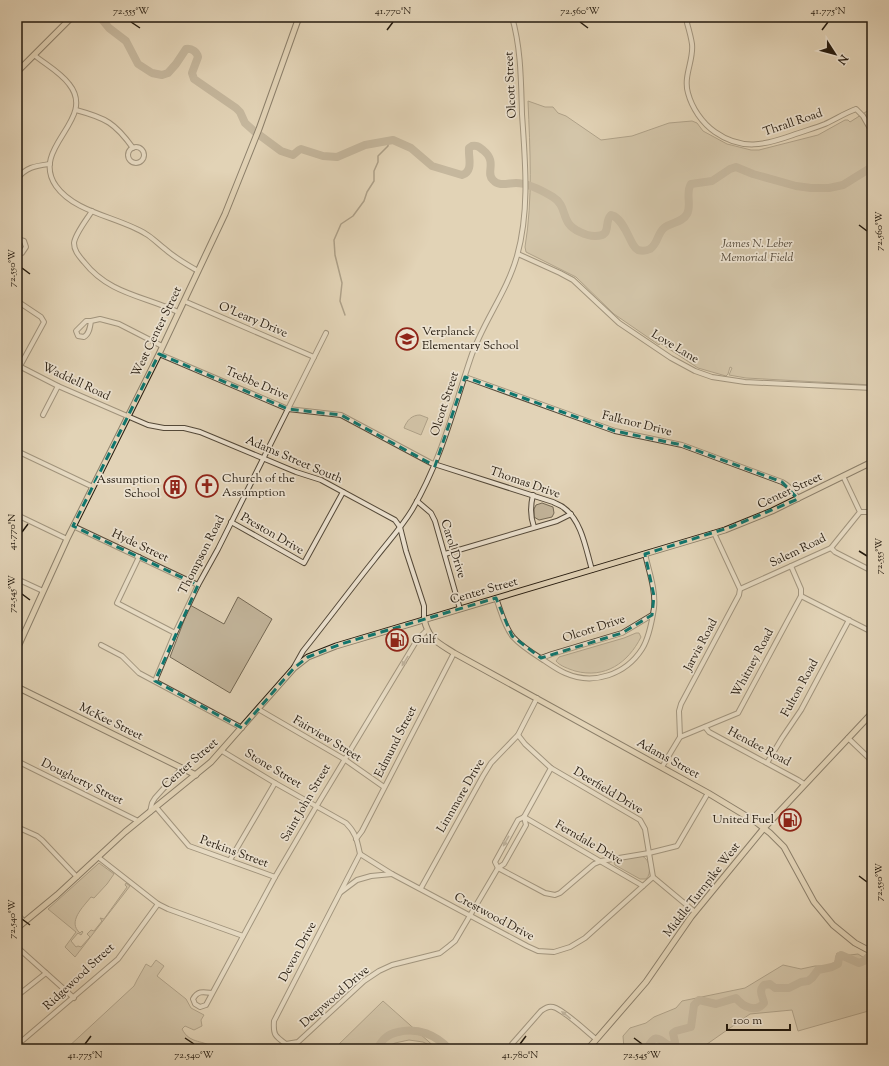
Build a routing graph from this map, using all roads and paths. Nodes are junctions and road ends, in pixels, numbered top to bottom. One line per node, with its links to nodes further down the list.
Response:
1 (72, 17): 6 (main road)
2 (300, 17): 17 (main road, West Center Street)
3 (530, 17): 5 (street)
4 (685, 17): 9 (street, Thrall Road)
5 (512, 18): 16 (street, Olcott Street)
6 (34, 55): 7 (main road); 8 (street)
7 (17, 72)
8 (76, 110): 10 (street); 11 (street)
9 (872, 132)
10 (133, 148)
11 (50, 164): 12 (street); 13 (street)
12 (17, 179)
13 (92, 211): 17 (street); 20 (street)
14 (17, 240): 15 (street)
15 (17, 253)
16 (518, 254): 27 (street, Olcott Street); 29 (street, Love Lane)
17 (198, 271): 19 (main road, West Center Street)
18 (17, 301): 26 (street)
19 (184, 301): 20 (main road, West Center Street); 25 (street, O'Leary Drive)
20 (178, 312): 23 (main road, West Center Street)
21 (91, 321): 23 (street)
22 (326, 333): 25 (street, Thompson Road)
23 (162, 346): 24 (main road, West Center Street)
24 (159, 354): 30 (street, Trebbe Drive); 32 (main road, West Center Street)
25 (314, 357): 30 (street, Thompson Road)
26 (19, 366): 28 (street, Waddell Road)
27 (464, 377): 36 (street, Olcott Street); 41 (street, Falknor Drive)
28 (58, 386): 31 (street); 32 (street, Waddell Road)
29 (872, 388)
30 (288, 409): 34 (street, Thompson Road); 36 (street, Trebbe Drive)
31 (43, 415)
32 (128, 416): 34 (street, Adams Street South); 38 (main road, West Center Street)
33 (17, 451): 38 (street)
34 (263, 458): 39 (street, Adams Street South); 47 (street, Thompson Road)
35 (872, 462): 37 (main road, Center Street)
36 (435, 464): 40 (street, Thomas Drive); 42 (street, Olcott Street)
37 (843, 476): 41 (main road, Center Street); 43 (street)
38 (93, 487): 48 (main road, West Center Street)
39 (343, 492): 47 (street, Preston Drive); 49 (street, Adams Street South)
40 (533, 495): 45 (street, Thomas Drive); 50 (street)
41 (798, 499): 51 (main road, Center Street)
42 (416, 501): 49 (street, Olcott Street); 54 (street, Carol Drive)
43 (860, 512): 44 (street); 53 (street, Salem Road)
44 (872, 512)
45 (571, 514): 50 (street); 58 (street, Thomas Drive)
46 (17, 515): 52 (street)
47 (231, 522): 61 (street, Thompson Road)
48 (73, 526): 52 (main road, West Center Street); 56 (street, Hyde Street)
49 (400, 527): 68 (street); 77 (street, Olcott Street)
50 (534, 527): 54 (street)
51 (714, 533): 55 (main road, Center Street); 62 (street)
52 (67, 539): 63 (main road, West Center Street)
53 (831, 548): 57 (street, Salem Road); 59 (street)
54 (445, 554): 66 (street, Carol Drive)
55 (645, 554): 58 (main road, Center Street); 67 (street)
56 (139, 557): 61 (street, Hyde Street); 72 (street)
57 (791, 566): 62 (street, Salem Road); 64 (street)
58 (592, 570): 65 (main road, Center Street)
59 (872, 571)
60 (17, 578): 63 (street)
61 (198, 584): 72 (street, Thompson Road)
62 (740, 589): 86 (street, Jarvis Road)
63 (43, 591): 74 (main road, West Center Street)
64 (801, 596): 69 (street); 83 (street, Whitney Road)
65 (496, 598): 66 (main road, Center Street); 76 (street)
66 (460, 609): 68 (main road, Center Street)
67 (652, 615): 76 (street, Olcott Drive); 76 (street)
68 (424, 619): 70 (main road, Adams Street); 77 (main road, Center Street)
69 (849, 620): 71 (street); 92 (street, Fulton Road)
70 (427, 630): 75 (main road, Adams Street); 89 (street, Saint John Street, one-way to 89)
71 (872, 632)
72 (175, 634): 78 (street, Thompson Road)
73 (101, 645): 78 (street)
74 (17, 649)
75 (454, 653): 80 (main road, Adams Street); 99 (street, Edmund Street)
76 (541, 658)
77 (294, 668): 81 (main road, Center Street)
78 (155, 681): 84 (street)
79 (17, 687): 94 (main road, McKee Street)
80 (537, 698): 85 (street, Linnmore Drive); 93 (main road, Adams Street)
81 (258, 709): 84 (main road, Center Street); 89 (street, Fairview Street)
82 (872, 713): 87 (main road, Middle Turnpike West)
83 (705, 727): 86 (street, Whitney Road); 92 (street, Hendee Road)
84 (242, 728): 88 (main road, Center Street)
85 (518, 735): 95 (street, Deerfield Drive); 120 (street, Linnmore Drive)
86 (680, 737): 93 (street)
87 (848, 738): 91 (street); 98 (main road, Middle Turnpike West)
88 (222, 751): 96 (main road, Center Street); 97 (street, Stone Street)
89 (344, 759): 99 (street, Fairview Street); 101 (street, Saint John Street)
90 (17, 761): 105 (street, Dougherty Street)
91 (872, 761)
92 (767, 763): 98 (street, Hendee Road)
93 (662, 767): 100 (main road, Adams Street)
94 (182, 768): 96 (main road, McKee Street); 103 (street, Center Street)
95 (551, 768): 104 (street, Deepwood Drive); 109 (street, Deerfield Drive)
96 (196, 775): 102 (main road, Center Street)
97 (275, 784): 101 (street, Stone Street); 112 (street)
98 (804, 784): 107 (main road, Middle Turnpike West)
99 (384, 787): 108 (street, Edmund Street)
100 (708, 792): 107 (main road, Adams Street); 109 (street)
101 (316, 806): 108 (street, Stone Street); 117 (street, Saint John Street)
102 (156, 807): 103 (main road, Center Street); 112 (street, Perkins Street)
103 (150, 812): 105 (main road, Center Street)
104 (524, 817): 113 (street, Ferndale Drive); 114 (street, Deepwood Drive); 114 (street, Deepwood Drive, one-way to 114)
105 (138, 821): 111 (main road, Center Street)
106 (17, 827): 116 (street)
107 (764, 828): 123 (main road, Middle Turnpike West); 130 (main road, Adams Street)
108 (356, 839): 110 (street, Stone Street)
109 (649, 853): 113 (street); 118 (street, Deerfield Drive)
110 (360, 854): 115 (street, Crestwood Drive); 121 (street, Devon Drive)
111 (98, 857): 116 (main road, Center Street); 122 (street)
112 (230, 860): 117 (street, Perkins Street)
113 (601, 861): 114 (street); 119 (street, Ferndale Drive)
114 (498, 868): 125 (street, Deepwood Drive)
115 (392, 874): 120 (street, Crestwood Drive); 121 (street, Devon Drive)
116 (77, 876): 126 (main road, Center Street)
117 (275, 877): 128 (street, Saint John Street)
118 (653, 877): 119 (street, Crestwood Drive); 123 (street)
119 (643, 886): 125 (street, Crestwood Drive)
120 (421, 888): 125 (street, Crestwood Drive)
121 (341, 892): 135 (street, Devon Drive)
122 (158, 904): 128 (street); 134 (street, Ridgewood Street)
123 (695, 912): 136 (main road, Middle Turnpike West)
124 (17, 913): 126 (street)
125 (470, 915): 135 (street, Deepwood Drive)
126 (24, 922): 127 (main road, Center Street)
127 (17, 928)
128 (243, 936): 132 (street, Saint John Street)
129 (17, 947): 131 (street)
130 (872, 952)
131 (46, 973): 133 (street); 134 (street)
132 (212, 994): 132 (street, Saint John Street)
133 (17, 996)
134 (74, 998): 137 (street, Ridgewood Street)
135 (274, 1021)
136 (596, 1039): 140 (street, one-way to 140); 141 (main road, Middle Turnpike West)
137 (23, 1040)
138 (405, 1049): 139 (street)
139 (421, 1049)
140 (510, 1049)
141 (588, 1049)

